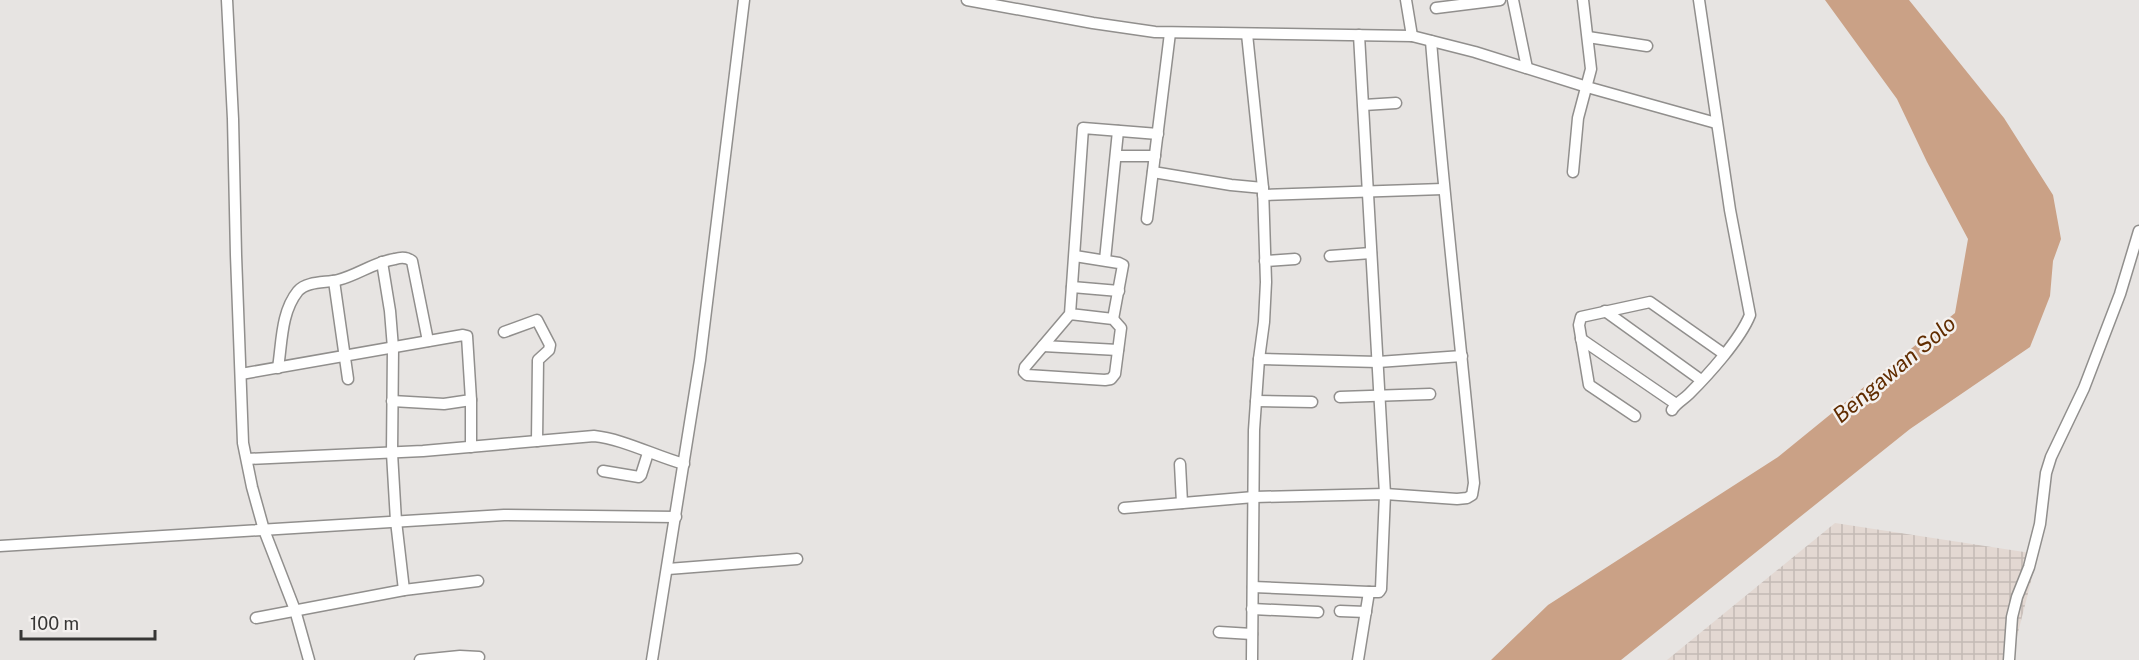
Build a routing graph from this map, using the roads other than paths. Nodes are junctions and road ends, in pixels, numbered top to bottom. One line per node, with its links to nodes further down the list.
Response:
1 (227, 0): 58 (street)
2 (744, 0): 74 (street)
3 (968, 0): 10 (street)
4 (1406, 0): 13 (street)
5 (1500, 0): 9 (street)
6 (1513, 0): 17 (street)
7 (1582, 0): 14 (street)
8 (1700, 0): 21 (street)
9 (1436, 8)
10 (1170, 33): 11 (street); 23 (street)
11 (1247, 34): 12 (street); 30 (street)
12 (1359, 34): 13 (street); 20 (street)
13 (1412, 36): 15 (street)
14 (1588, 37): 16 (street); 18 (street)
15 (1431, 41): 17 (street); 28 (street)
16 (1647, 46)
17 (1527, 68): 18 (street)
18 (1587, 87): 21 (street); 27 (street)
19 (1396, 103): 20 (street)
20 (1364, 105): 29 (street)
21 (1716, 123): 51 (street)
22 (1118, 131): 23 (street); 24 (street); 34 (street)
23 (1158, 134): 25 (street)
24 (1116, 156): 25 (street); 37 (street)
25 (1155, 156): 26 (street)
26 (1153, 172): 30 (street); 31 (street)
27 (1573, 172)
28 (1443, 189): 29 (street); 53 (street)
29 (1369, 191): 30 (street); 33 (street)
30 (1263, 192): 38 (street)
31 (1147, 219)
32 (2139, 231): 105 (street)
33 (1371, 253): 35 (street); 56 (street)
34 (1074, 256): 37 (street); 41 (street)
35 (1330, 256)
36 (1295, 259): 38 (street)
37 (1105, 260): 42 (street)
38 (1265, 261): 55 (street)
39 (382, 262): 40 (street); 48 (street); 50 (street)
40 (334, 281): 54 (street); 57 (street)
41 (1072, 287): 42 (street); 44 (street)
42 (1119, 291): 45 (street)
43 (1605, 311): 47 (street); 51 (street); 60 (street)
44 (1070, 314): 45 (street); 49 (street)
45 (1113, 319): 52 (street)
46 (504, 332): 69 (street)
47 (1581, 339): 60 (street); 68 (street)
48 (428, 341): 50 (street); 64 (street)
49 (1043, 346): 52 (street); 52 (street)
50 (393, 348): 54 (street); 65 (street)
51 (1728, 349): 60 (street)
52 (1118, 350)
53 (1462, 356): 56 (street); 77 (street)
54 (345, 357): 57 (street); 59 (street)
55 (1259, 359): 56 (street); 66 (street)
56 (1378, 362): 62 (street)
57 (278, 368): 58 (street)
58 (241, 374): 73 (street)
59 (348, 379)
60 (1701, 380)
61 (1430, 394): 62 (street)
62 (1381, 395): 63 (street); 77 (street)
63 (1340, 397)
64 (471, 400): 65 (street); 70 (street)
65 (392, 401): 71 (street)
66 (1256, 401): 67 (street); 78 (street)
67 (1312, 402)
68 (1635, 416)
69 (537, 441): 70 (street); 72 (street)
70 (471, 447): 71 (street)
71 (392, 453): 73 (street); 82 (street)
72 (648, 453): 74 (street); 76 (street)
73 (247, 459): 83 (street)
74 (684, 464): 81 (street)
75 (1180, 464): 79 (street)
76 (603, 471)
77 (1385, 494): 78 (street); 90 (street)
78 (1254, 496): 79 (street); 88 (street)
79 (1182, 503): 80 (street)
80 (1124, 508)
81 (676, 517): 82 (street); 86 (street)
82 (396, 521): 83 (street); 89 (street)
83 (264, 530): 84 (street); 92 (street)
84 (0, 546)
85 (797, 559): 86 (street)
86 (668, 569): 102 (street)
87 (478, 581): 89 (street)
88 (1253, 587): 90 (street); 91 (street)
89 (404, 590): 92 (street)
90 (1369, 592): 95 (street)
91 (1252, 609): 94 (street); 98 (street)
92 (296, 610): 96 (street); 100 (street)
93 (1340, 611): 95 (street)
94 (1318, 612)
95 (1366, 612): 104 (street)
96 (256, 618)
97 (1219, 632): 98 (street)
98 (1251, 634): 103 (street)
99 (479, 657): 101 (street)
100 (309, 660)
101 (420, 660)
102 (652, 660)
103 (1252, 660)
104 (1358, 660)
105 (2009, 660)

